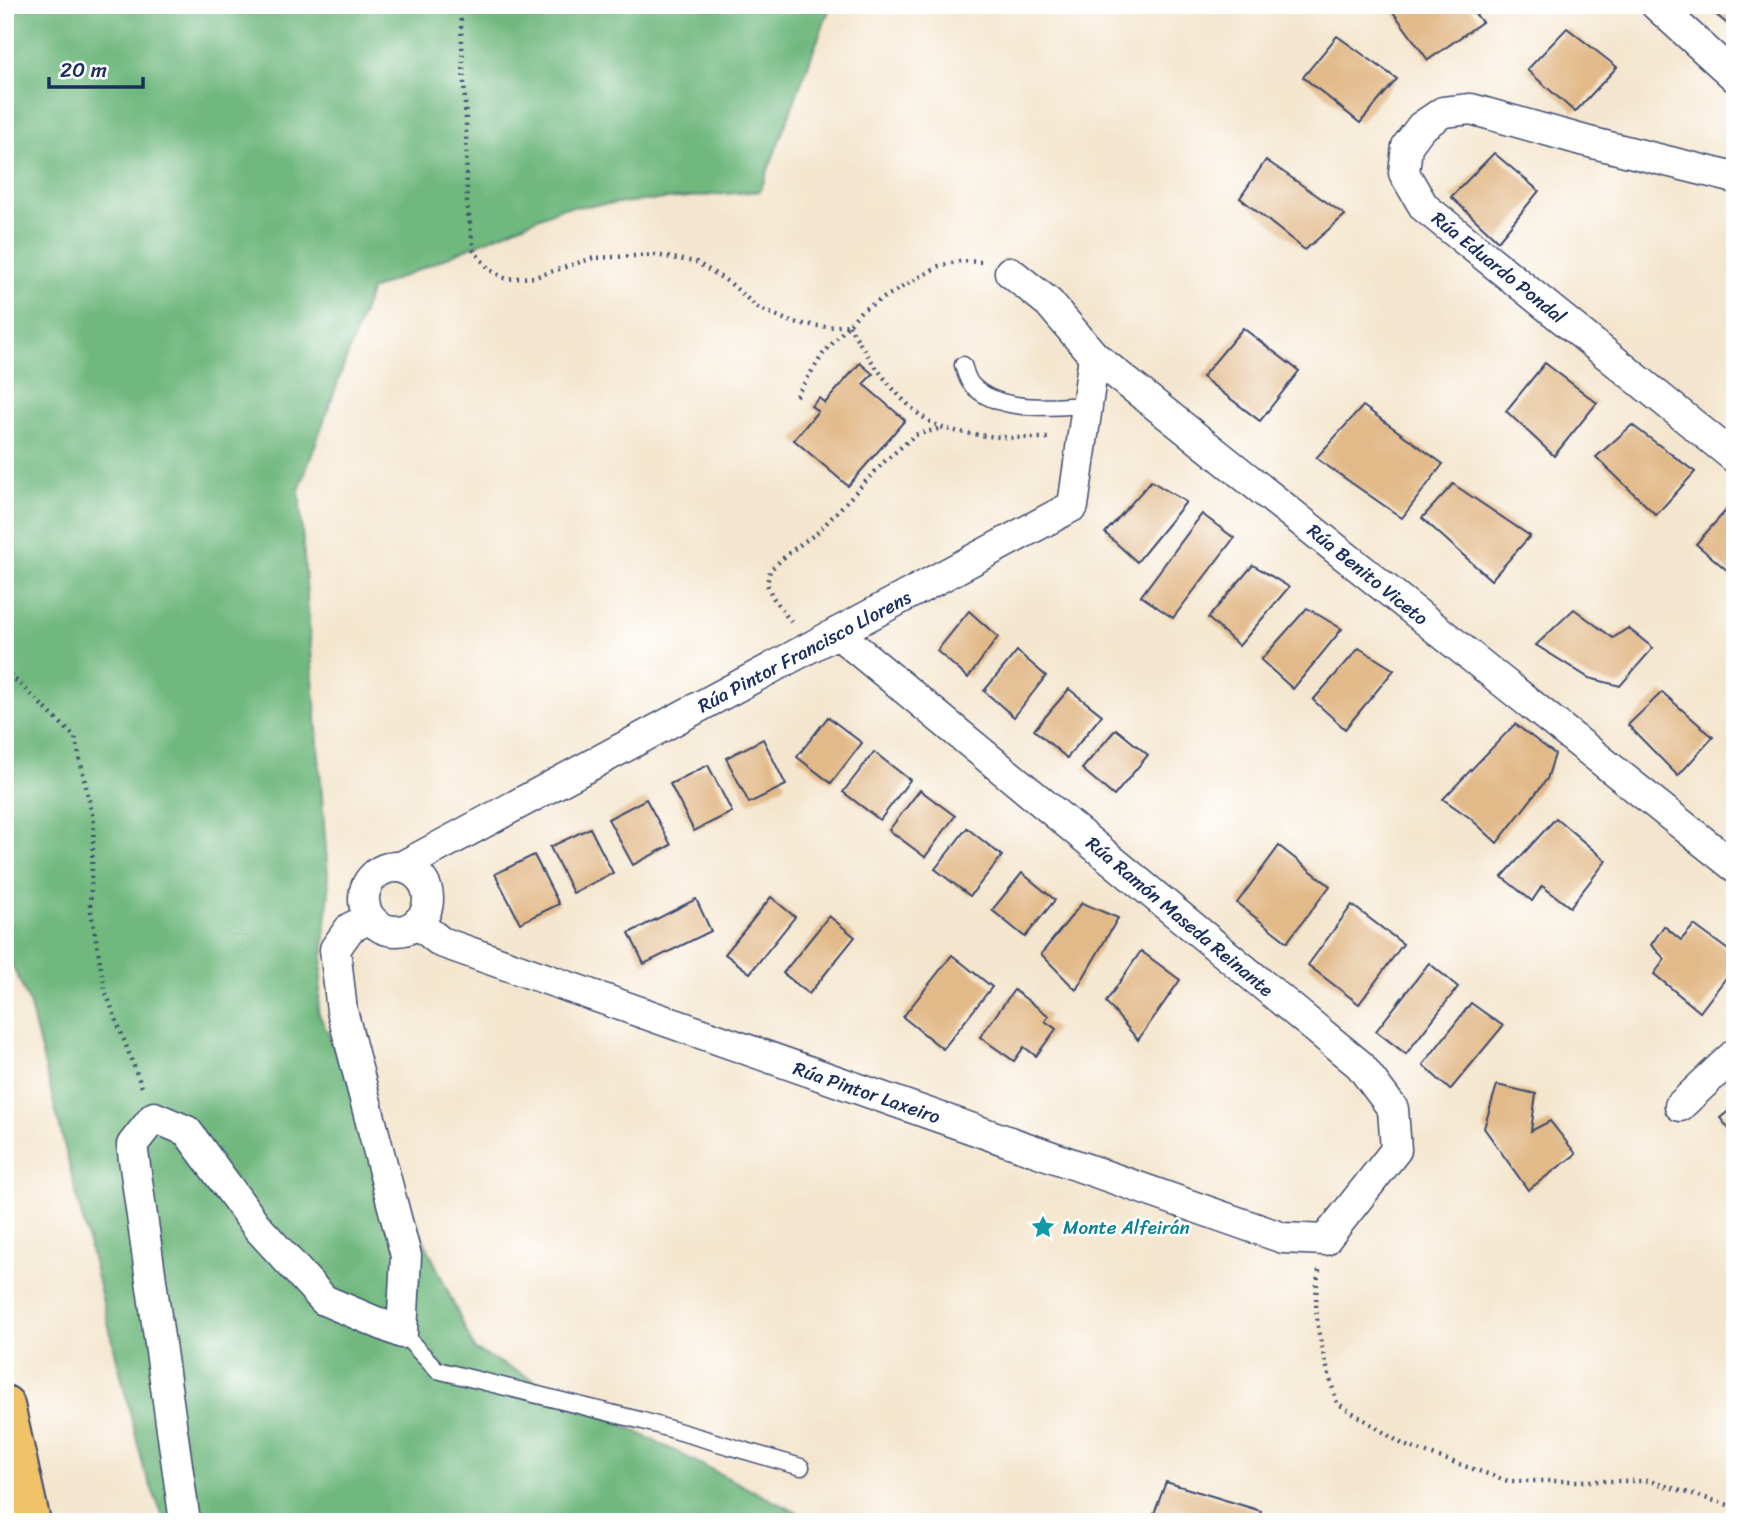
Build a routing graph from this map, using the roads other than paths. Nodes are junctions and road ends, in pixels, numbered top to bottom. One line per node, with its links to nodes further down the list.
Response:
1 (1656, 5): 2 (street)
2 (1735, 77)
3 (1735, 178): 8 (street, Rúa Eduardo Pondal)
4 (1010, 272): 5 (street, Rúa Benito Viceto)
5 (1094, 356): 7 (street, Rúa Pintor Francisco Llorens); 11 (street, Rúa Benito Viceto)
6 (963, 365): 7 (lane)
7 (1087, 405): 9 (street, Rúa Pintor Francisco Llorens)
8 (1735, 458)
9 (837, 633): 10 (street, Rúa Pintor Francisco Llorens); 16 (street, Rúa Ramón Maseda Reinante)
10 (401, 867): 12 (street); 13 (street)
11 (1735, 867)
12 (370, 918): 13 (street); 17 (street)
13 (417, 923): 16 (street, Rúa Pintor Laxeiro)
14 (1735, 1054): 15 (street)
15 (1680, 1106)
16 (1325, 1240)
17 (402, 1333): 19 (lane); 21 (street)
18 (5, 1405): 20 (highway)
19 (802, 1467)
20 (31, 1522)
21 (186, 1522)

